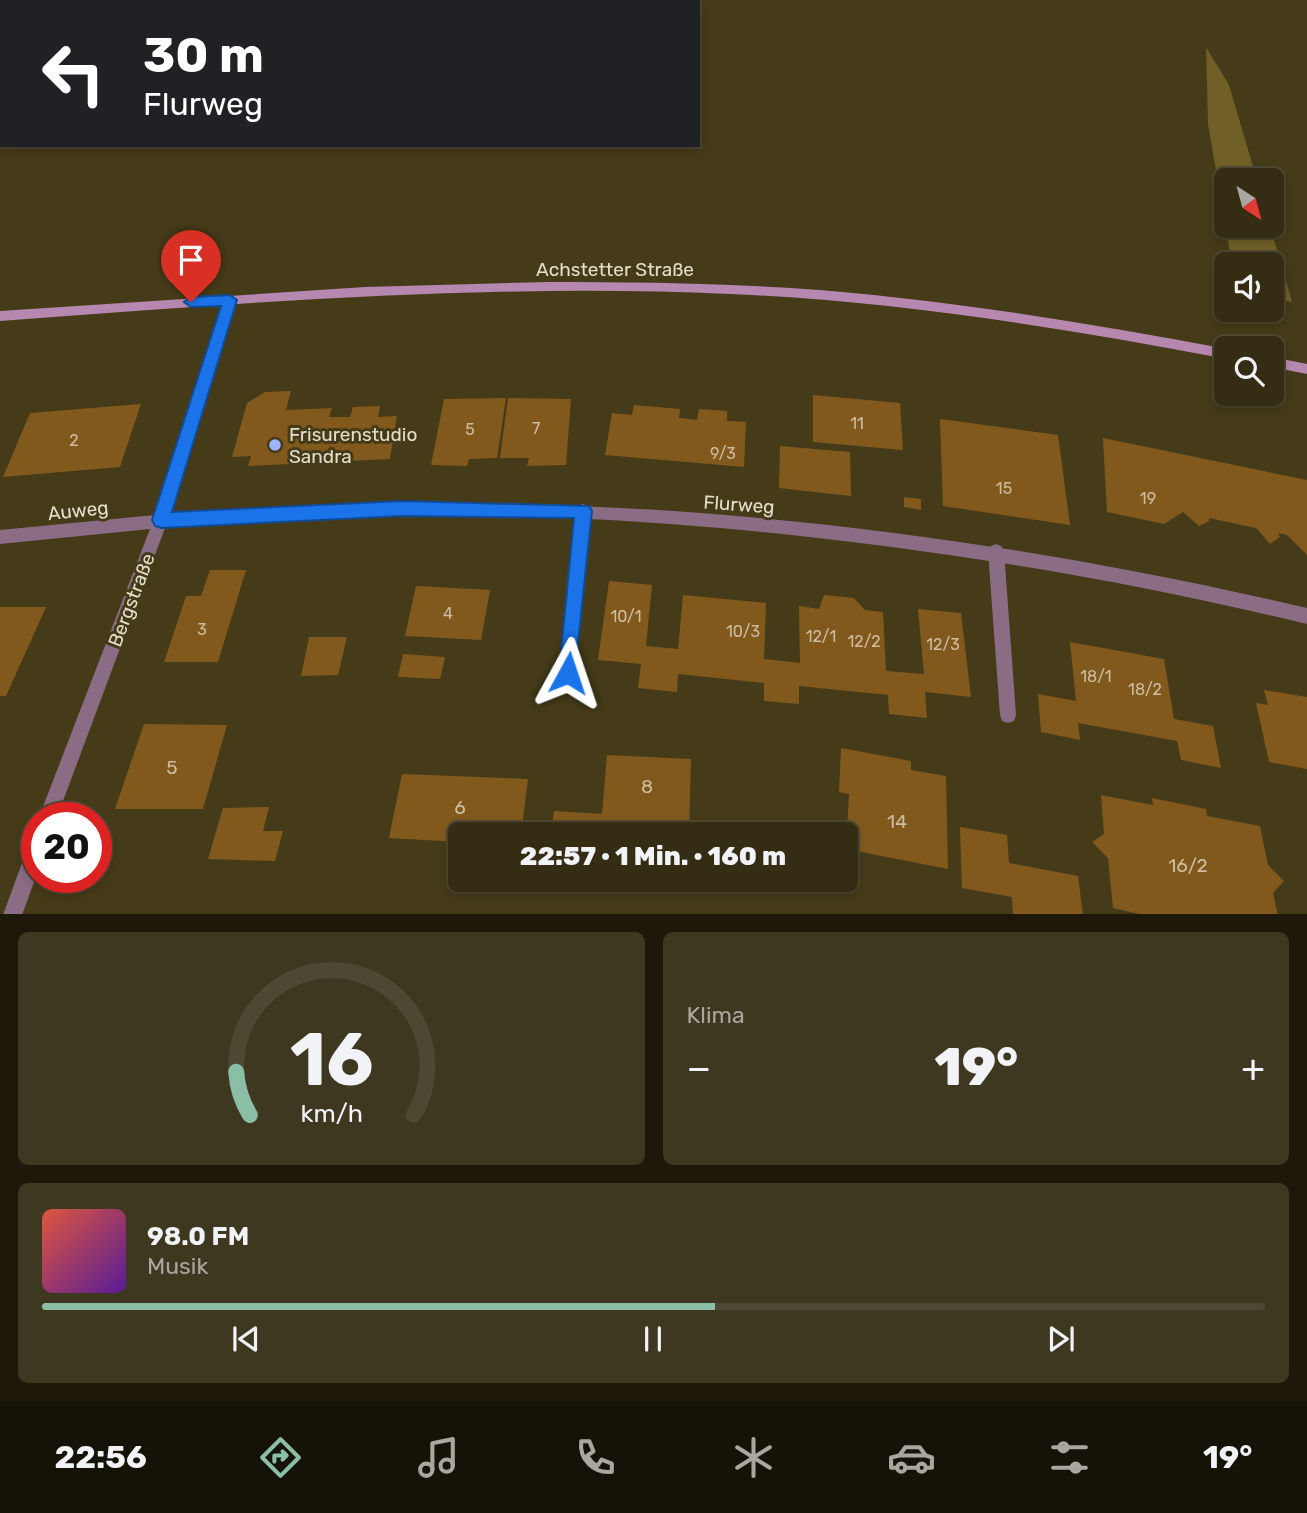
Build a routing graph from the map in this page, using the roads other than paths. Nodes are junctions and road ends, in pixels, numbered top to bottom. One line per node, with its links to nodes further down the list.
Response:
1 (230, 300): 2 (main road, Achstetter Straße); 3 (main road, Achstetter Straße); 7 (street, Bergstraße)
2 (0, 316)
3 (1214, 352)
4 (1284, 364): 5 (main road)
5 (1307, 369)
6 (583, 511): 7 (street, Flurweg); 9 (street, Flurweg); 11 (street)
7 (161, 520): 8 (street, Auweg); 13 (street, Bergstraße)
8 (0, 537)
9 (996, 551): 10 (street, Flurweg); 12 (street)
10 (1307, 616)
11 (568, 673)
12 (1008, 715)
13 (54, 802)
14 (21, 891): 15 (street)
15 (12, 914)

